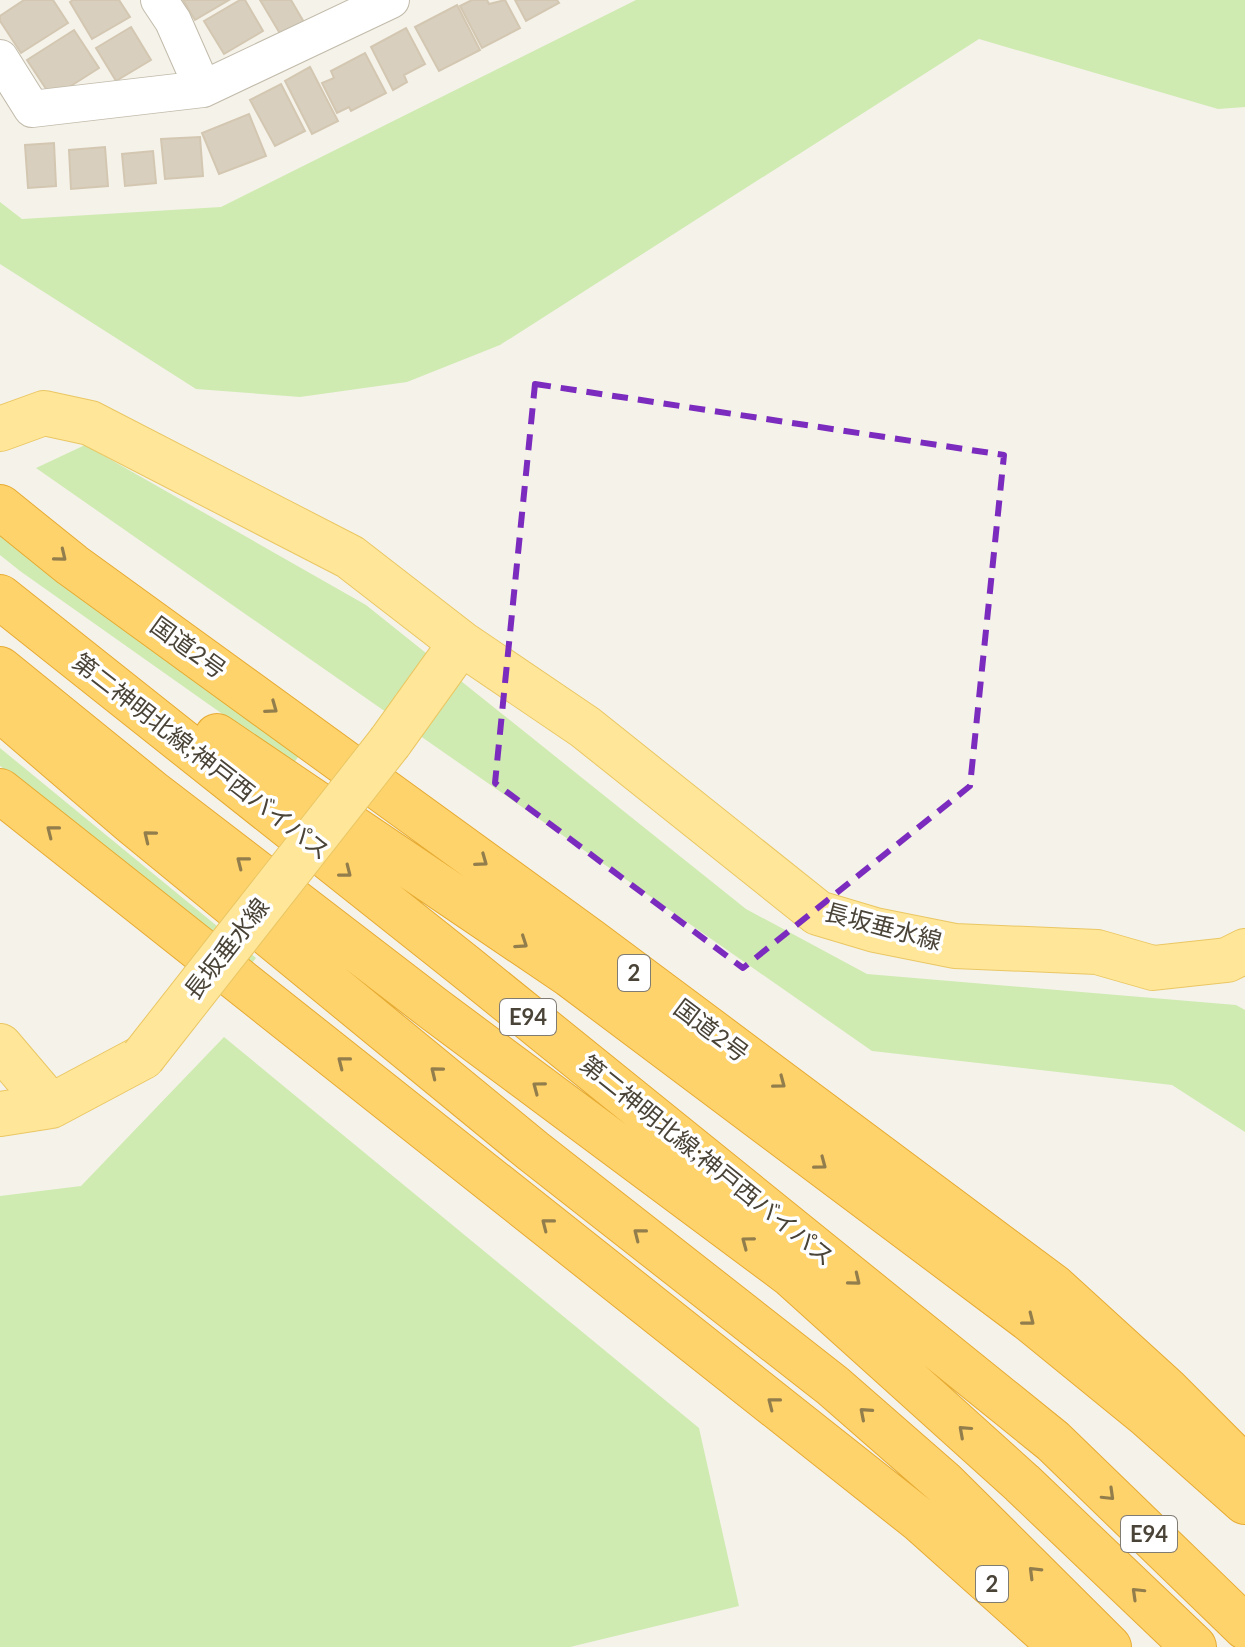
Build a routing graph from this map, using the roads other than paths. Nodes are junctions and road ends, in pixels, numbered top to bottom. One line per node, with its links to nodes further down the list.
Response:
1 (159, 0): 4 (street)
2 (367, 5): 4 (street)
3 (0, 58): 4 (street)
4 (203, 89)
5 (0, 429): 9 (main road, 長坂垂水線)
6 (0, 507): 17 (highway, 国道2号 / 2, one-way to 17)
7 (0, 589): 18 (highway, one-way to 18)
8 (0, 597): 19 (highway, 第二神明北線;神戸西バイパス / E94, one-way to 19)
9 (461, 643): 13 (main road, 長坂垂水線); 15 (main road, 長坂垂水線, bridge)
10 (0, 669): 22 (highway, 第二神明北線;神戸西バイパス / E94, one-way to 10)
11 (0, 709): 21 (highway, one-way to 11)
12 (0, 791): 20 (highway, 2, one-way to 12)
13 (1245, 951)
14 (0, 1046): 15 (main road)
15 (51, 1106): 16 (main road, 長坂垂水線)
16 (0, 1114)
17 (1245, 1468)
18 (1245, 1502)
19 (1245, 1627)
20 (1062, 1647)
21 (1109, 1647)
22 (1194, 1647)

